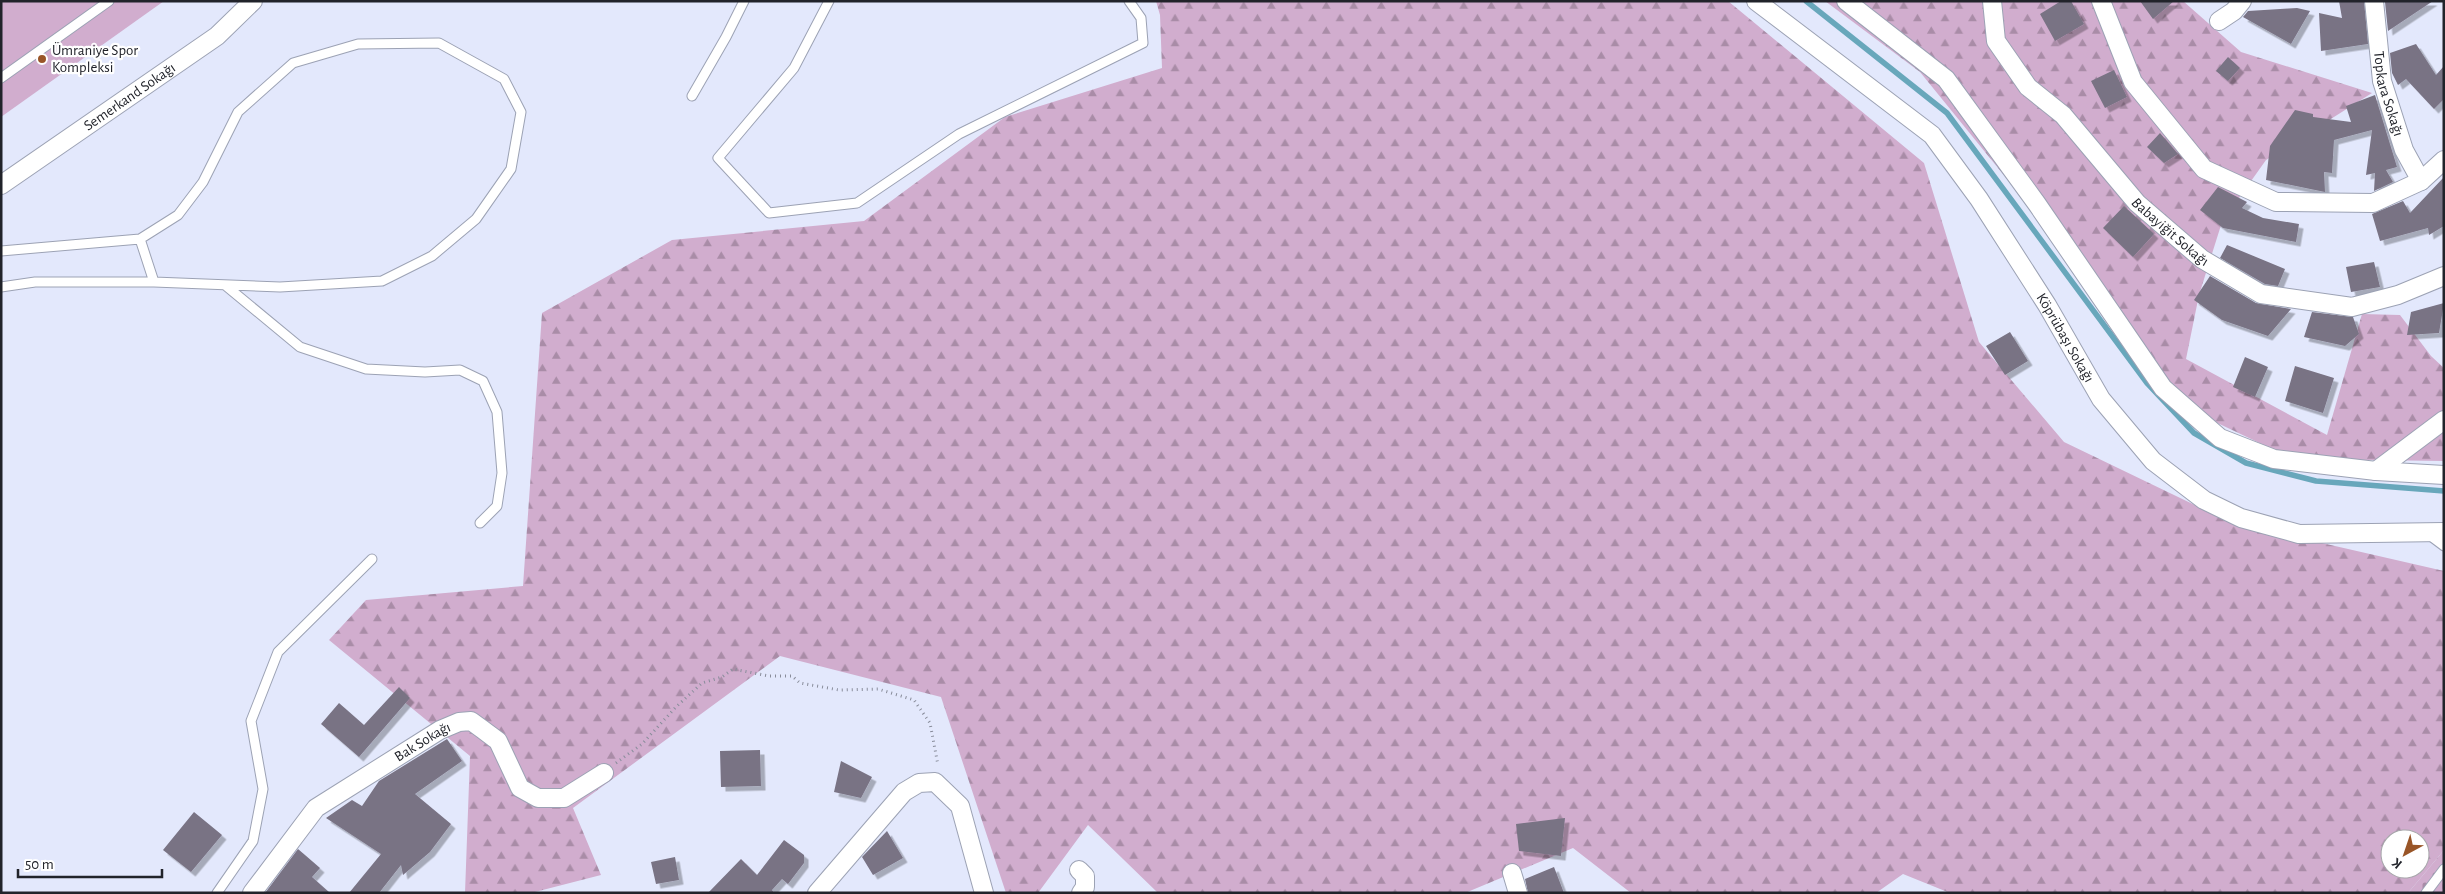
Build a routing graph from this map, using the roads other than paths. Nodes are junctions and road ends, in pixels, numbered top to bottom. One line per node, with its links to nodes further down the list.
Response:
1 (108, 1): 13 (lane)
2 (253, 1): 17 (street, Semerkand Sokağı)
3 (744, 1): 14 (lane)
4 (829, 1): 5 (lane)
5 (1129, 1)
6 (1756, 1): 28 (street, Köprübaşı Sokağı)
7 (1846, 1): 25 (street)
8 (1992, 1): 20 (street, Babayiğit Sokağı)
9 (2101, 1): 16 (street)
10 (2242, 1): 12 (street)
11 (2374, 1): 16 (street, Topkara Sokağı)
12 (2219, 21)
13 (1, 78)
14 (692, 96)
15 (2444, 160): 16 (street)
16 (2421, 181)
17 (1, 185)
18 (140, 240): 19 (lane); 21 (lane); 22 (lane)
19 (1, 251)
20 (2444, 276)
21 (154, 282): 22 (lane); 23 (lane)
22 (225, 285): 27 (lane)
23 (1, 287)
24 (2444, 420): 25 (street)
25 (2376, 471): 26 (street)
26 (2444, 475)
27 (480, 523)
28 (2426, 532): 29 (street, Köprübaşı Sokağı); 30 (lane)
29 (2444, 532)
30 (2444, 546)
31 (372, 560): 36 (lane)
32 (604, 773): 37 (street, Bak Sokağı)
33 (2444, 869): 42 (lane)
34 (1079, 870): 40 (street)
35 (1512, 873): 41 (street)
36 (217, 893)
37 (252, 893)
38 (817, 893): 39 (street)
39 (984, 893)
40 (1081, 893)
41 (1518, 893)
42 (2426, 893)

